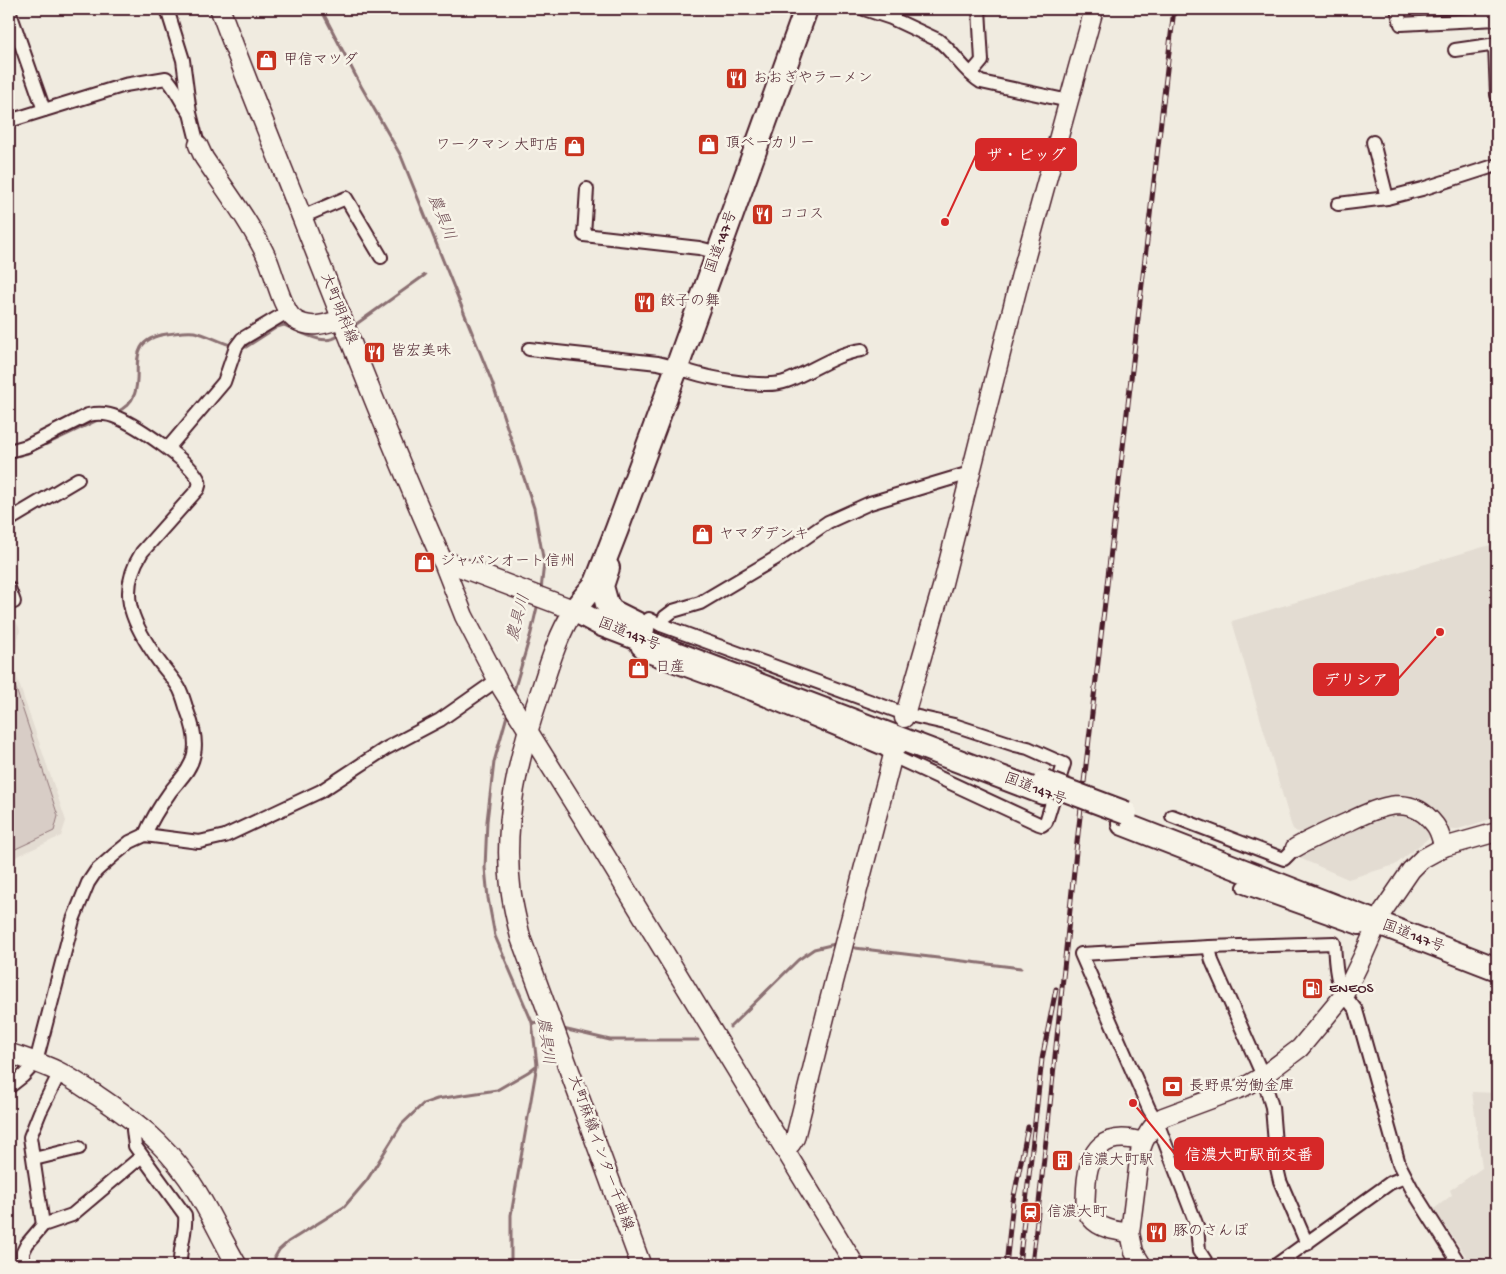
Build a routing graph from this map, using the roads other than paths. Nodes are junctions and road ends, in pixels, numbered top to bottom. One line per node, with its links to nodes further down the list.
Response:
1 (167, 9): 18 (street)
2 (220, 9): 26 (main road, 大町明科線)
3 (793, 9): 27 (highway, 国道147号)
4 (806, 9): 33 (highway, 国道147号)
5 (864, 9): 14 (street)
6 (979, 9): 14 (street)
7 (1094, 9): 16 (street)
8 (1397, 9): 10 (street)
9 (9, 10): 11 (street)
10 (1497, 19)
11 (12, 30): 17 (street)
12 (1496, 45): 13 (street); 15 (street)
13 (1455, 50)
14 (972, 74): 16 (street)
15 (1497, 95)
16 (1069, 101): 36 (street)
17 (44, 110): 18 (street); 19 (street)
18 (190, 113): 21 (street)
19 (9, 121)
20 (1373, 142): 24 (street)
21 (198, 145): 29 (street)
22 (1497, 165): 24 (street)
23 (587, 189): 27 (street)
24 (1387, 198): 25 (street)
25 (1338, 204)
26 (302, 217): 28 (street); 30 (main road, 大町明科線)
27 (707, 250): 33 (highway, 国道147号)
28 (381, 257)
29 (287, 312): 30 (street); 34 (street)
30 (342, 320): 40 (main road, 大町明科線)
31 (529, 349): 33 (street)
32 (862, 350): 33 (street)
33 (672, 366): 39 (highway, 国道147号); 43 (highway, 国道147号)
34 (168, 448): 35 (street); 51 (street)
35 (9, 451)
36 (970, 473): 44 (street); 46 (street)
37 (78, 478): 38 (street)
38 (9, 520)
39 (617, 529): 43 (highway, 国道147号); 44 (highway)
40 (442, 560): 43 (main road); 45 (street)
41 (9, 588): 42 (street)
42 (14, 602)
43 (565, 606): 44 (highway, 国道147号); 47 (main road, 大町麻績インター千曲線)
44 (647, 631): 46 (street); 48 (street); 55 (highway, 国道147号)
45 (500, 686): 47 (street); 51 (street)
46 (905, 716): 48 (street)
47 (524, 727): 69 (street); 79 (main road, 大町麻績インター千曲線)
48 (895, 751): 69 (street)
49 (1172, 816): 53 (street)
50 (1497, 832): 52 (street)
51 (145, 835): 61 (street)
52 (1444, 847): 53 (street); 55 (street)
53 (1295, 848)
54 (1244, 886): 55 (street)
55 (1380, 917): 57 (highway, 国道147号); 58 (highway, 国道147号); 59 (street)
56 (1209, 947): 59 (street); 63 (street); 66 (street)
57 (1497, 954)
58 (1497, 969)
59 (1344, 995): 63 (street); 72 (street)
60 (9, 1053): 61 (main road)
61 (36, 1062): 62 (main road); 64 (street)
62 (60, 1072): 65 (main road); 71 (street)
63 (1263, 1076): 66 (street); 75 (street)
64 (9, 1087)
65 (134, 1121): 70 (street); 78 (main road)
66 (1156, 1122): 67 (street); 82 (street)
67 (1143, 1142): 74 (street); 74 (street)
68 (79, 1148): 71 (street)
69 (784, 1149): 80 (street)
70 (142, 1156): 73 (street); 77 (street)
71 (34, 1159): 73 (street)
72 (1405, 1177): 75 (street); 84 (street)
73 (43, 1224): 76 (street)
74 (1130, 1233): 81 (street)
75 (1307, 1244): 83 (street)
76 (24, 1265)
77 (180, 1265)
78 (236, 1265)
79 (641, 1265)
80 (855, 1265)
81 (1142, 1265)
82 (1208, 1265)
83 (1276, 1265)
84 (1460, 1265)

